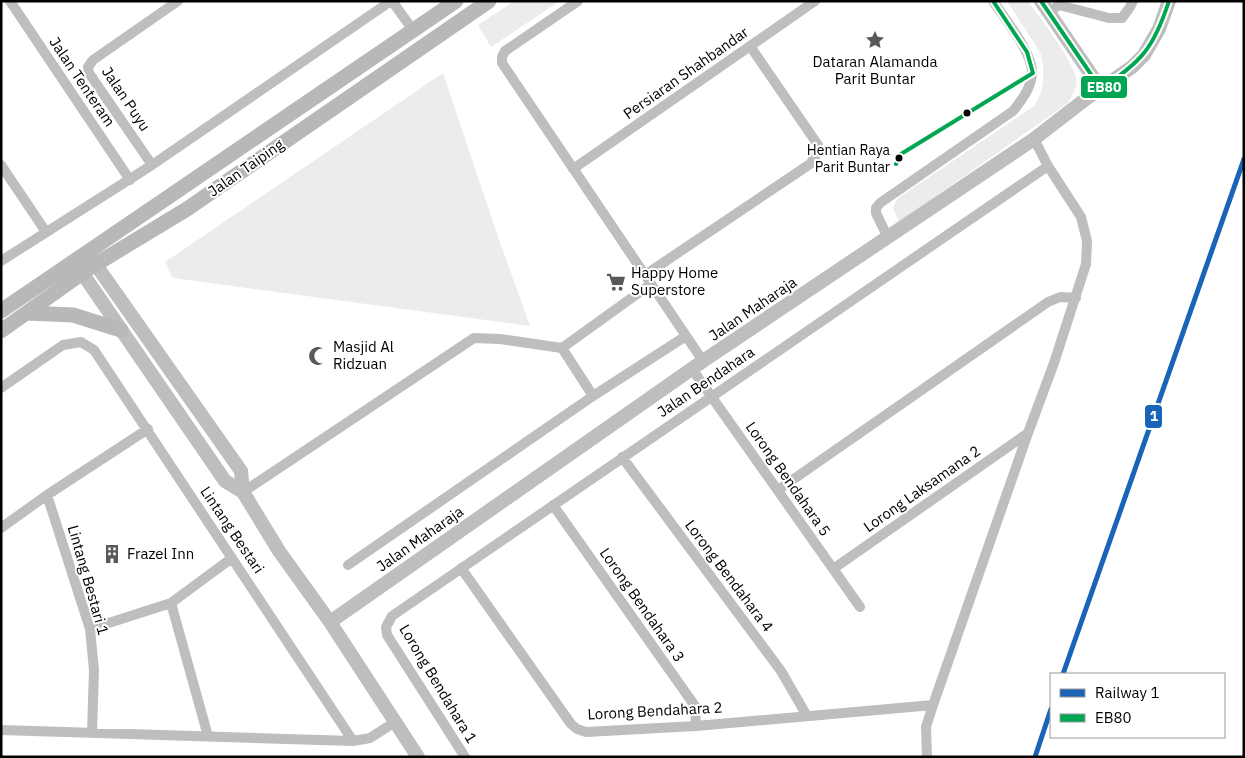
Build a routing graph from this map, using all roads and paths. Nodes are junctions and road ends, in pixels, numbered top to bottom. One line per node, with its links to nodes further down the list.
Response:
1 (10, 1): 20 (street, Jalan Tenteram)
2 (178, 1): 17 (street, Jalan Puyu)
3 (392, 1): 12 (street); 17 (street)
4 (456, 1): 12 (main road, Jalan Taiping)
5 (489, 1): 23 (main road, Jalan Taiping)
6 (578, 1): 19 (street, Lorong Bendahara 5)
7 (815, 1): 13 (street, Persiaran Shahbandar)
8 (993, 1): 22 (street)
9 (1132, 1): 11 (street)
10 (1169, 1): 14 (street, Jalan Maharaja)
11 (1049, 6): 14 (street)
12 (414, 30): 23 (main road, Jalan Taiping)
13 (750, 46): 19 (street, Persiaran Shahbandar); 26 (street)
14 (1100, 88): 15 (street, Jalan Maharaja)
15 (1034, 139): 18 (street); 22 (street, Jalan Maharaja)
16 (1, 165): 21 (street)
17 (152, 165): 20 (street)
18 (1048, 166): 27 (street); 37 (street, Jalan Bendahara)
19 (573, 169): 26 (street, Lorong Bendahara 5)
20 (130, 180): 21 (street)
21 (46, 232): 24 (street)
22 (888, 238): 34 (street, Jalan Maharaja)
23 (91, 258): 25 (main road, Jalan Taiping); 42 (street)
24 (1, 261)
25 (78, 267): 28 (main road, Jalan Taiping); 29 (main road, Jalan Taiping); 30 (street)
26 (648, 280): 32 (street, Lorong Bendahara 5); 33 (street)
27 (1076, 298): 39 (street); 41 (street)
28 (1, 311)
29 (27, 313): 30 (main road); 31 (main road, Jalan Taiping)
30 (122, 330): 42 (street)
31 (1, 332)
32 (686, 336): 34 (street, Lorong Bendahara 5); 36 (street)
33 (562, 348): 36 (street); 42 (street)
34 (698, 365): 37 (street, Lorong Bendahara 5); 52 (street, Jalan Maharaja)
35 (1, 388): 38 (street, Lintang Bestari)
36 (593, 396): 47 (street)
37 (712, 396): 40 (street, Jalan Bendahara); 41 (street, Lorong Bendahara 5)
38 (148, 429): 43 (street); 46 (street, Lintang Bestari)
39 (1028, 433): 49 (street, Lorong Laksamana 2); 55 (street)
40 (622, 458): 44 (street, Jalan Bendahara); 56 (street, Lorong Bendahara 4)
41 (778, 490): 49 (street, Lorong Bendahara 5)
42 (243, 492): 52 (street)
43 (47, 495): 45 (street); 54 (street, Lintang Bestari 1)
44 (553, 505): 48 (street, Jalan Bendahara); 58 (street, Lorong Bendahara 3)
45 (1, 528)
46 (232, 558): 50 (street); 62 (street, Lintang Bestari)
47 (348, 565)
48 (461, 568): 53 (street, Jalan Bendahara); 58 (street, Lorong Bendahara 2)
49 (833, 569): 51 (street, Lorong Bendahara 5)
50 (171, 603): 54 (street); 61 (street)
51 (860, 607)
52 (330, 622): 57 (street)
53 (386, 627): 64 (street, Lorong Bendahara 1)
54 (90, 629): 60 (street, Lintang Bestari 1)
55 (933, 705): 56 (street, Lorong Bendahara 2); 65 (street)
56 (807, 716): 58 (street, Lorong Bendahara 2)
57 (395, 722): 62 (street); 63 (street)
58 (696, 726)
59 (1, 730): 60 (street)
60 (92, 733): 61 (street)
61 (208, 736): 62 (street)
62 (353, 741)
63 (418, 757)
64 (465, 757)
65 (927, 757)

